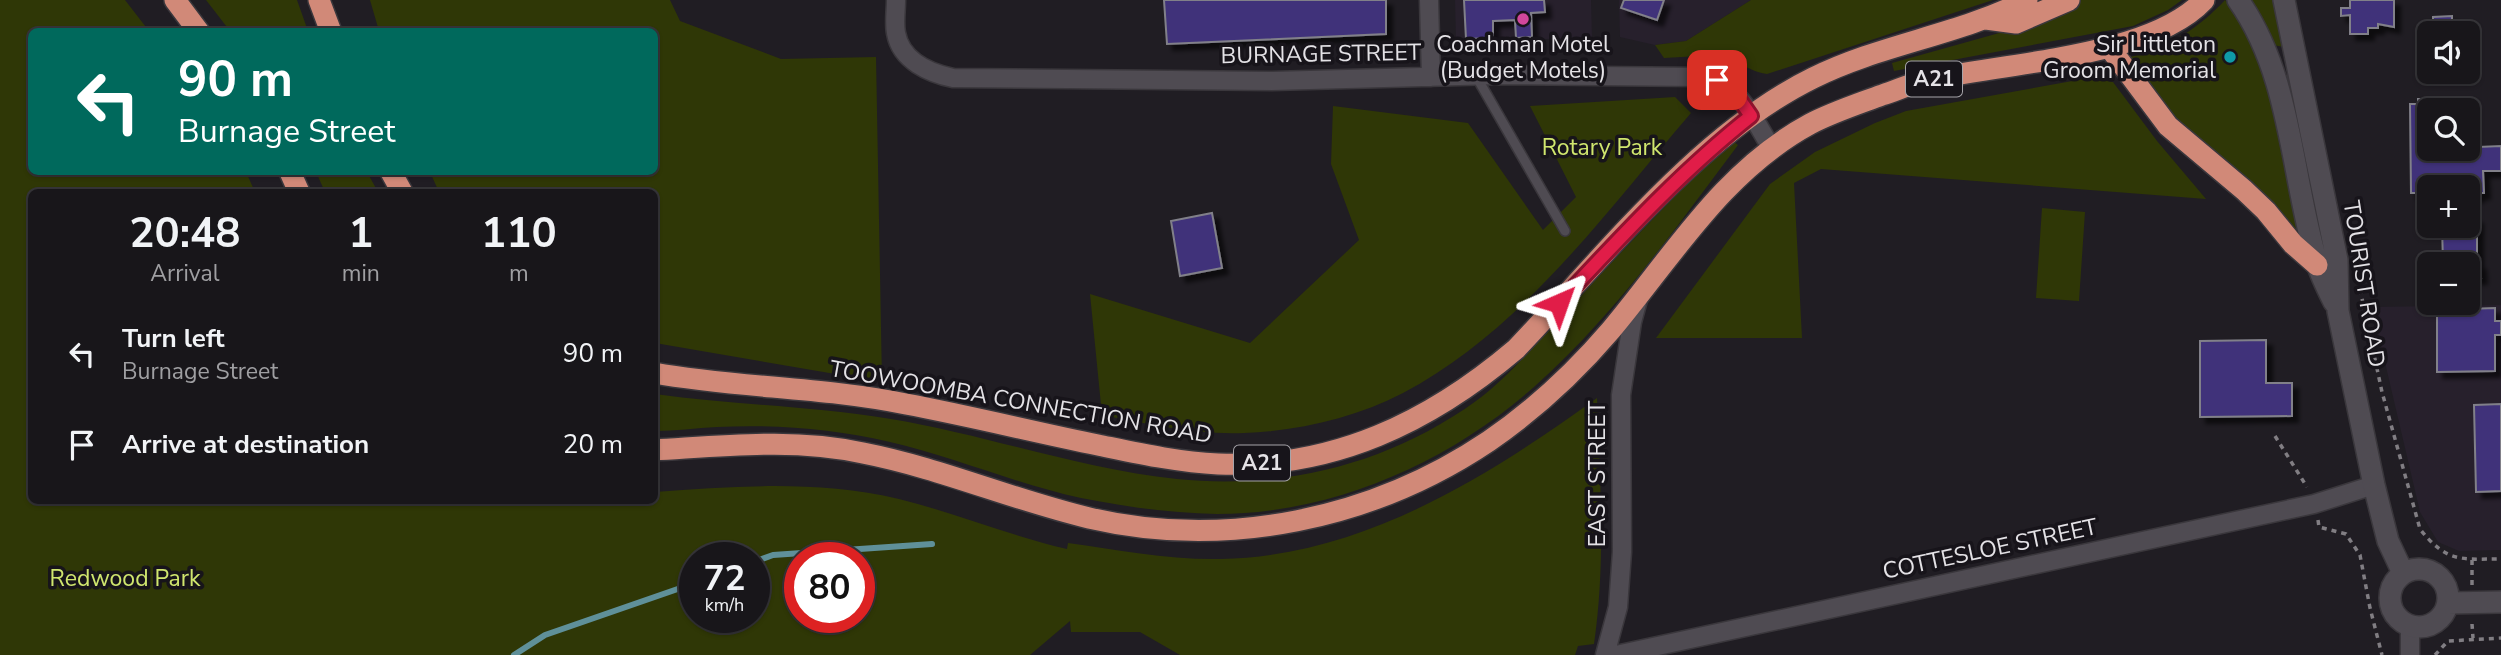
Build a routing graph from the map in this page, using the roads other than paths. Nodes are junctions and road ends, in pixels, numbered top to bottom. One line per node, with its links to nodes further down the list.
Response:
1 (175, 0): 11 (highway)
2 (320, 0): 12 (highway)
3 (896, 0): 15 (street, BURNAGE STREET)
4 (1429, 0): 15 (street)
5 (2027, 0): 10 (highway, TOOWOOMBA CONNECTION ROAD / A21)
6 (2069, 0): 10 (highway)
7 (2204, 0): 13 (highway, A21)
8 (2238, 0): 19 (street, TOURIST ROAD)
9 (2284, 0): 21 (street, TOURIST ROAD)
10 (1984, 18): 16 (highway, TOOWOOMBA CONNECTION ROAD / A21)
11 (196, 28)
12 (330, 28)
13 (2109, 47): 17 (highway, A21); 19 (highway)
14 (1476, 76): 15 (street, BURNAGE STREET); 16 (street, BURNAGE STREET); 18 (lane)
15 (1431, 77)
16 (1751, 116): 17 (street, BURNAGE STREET); 22 (highway, TOOWOOMBA CONNECTION ROAD / A21)
17 (1772, 149): 20 (highway, A21)
18 (1565, 232)
19 (2317, 265): 21 (street, TOURIST ROAD)
20 (1640, 292): 23 (highway, A21); 29 (street, EAST STREET)
21 (2338, 311): 24 (street, TOURIST ROAD)
22 (658, 373)
23 (658, 450)
24 (2374, 485): 25 (street, TOURIST ROAD); 30 (street, COTTESLOE STREET)
25 (2403, 573): 27 (street); 28 (street)
26 (2501, 602): 27 (street)
27 (2448, 603): 28 (street)
28 (2410, 626): 31 (street)
29 (1605, 655)
30 (1616, 655)
31 (2410, 655)

